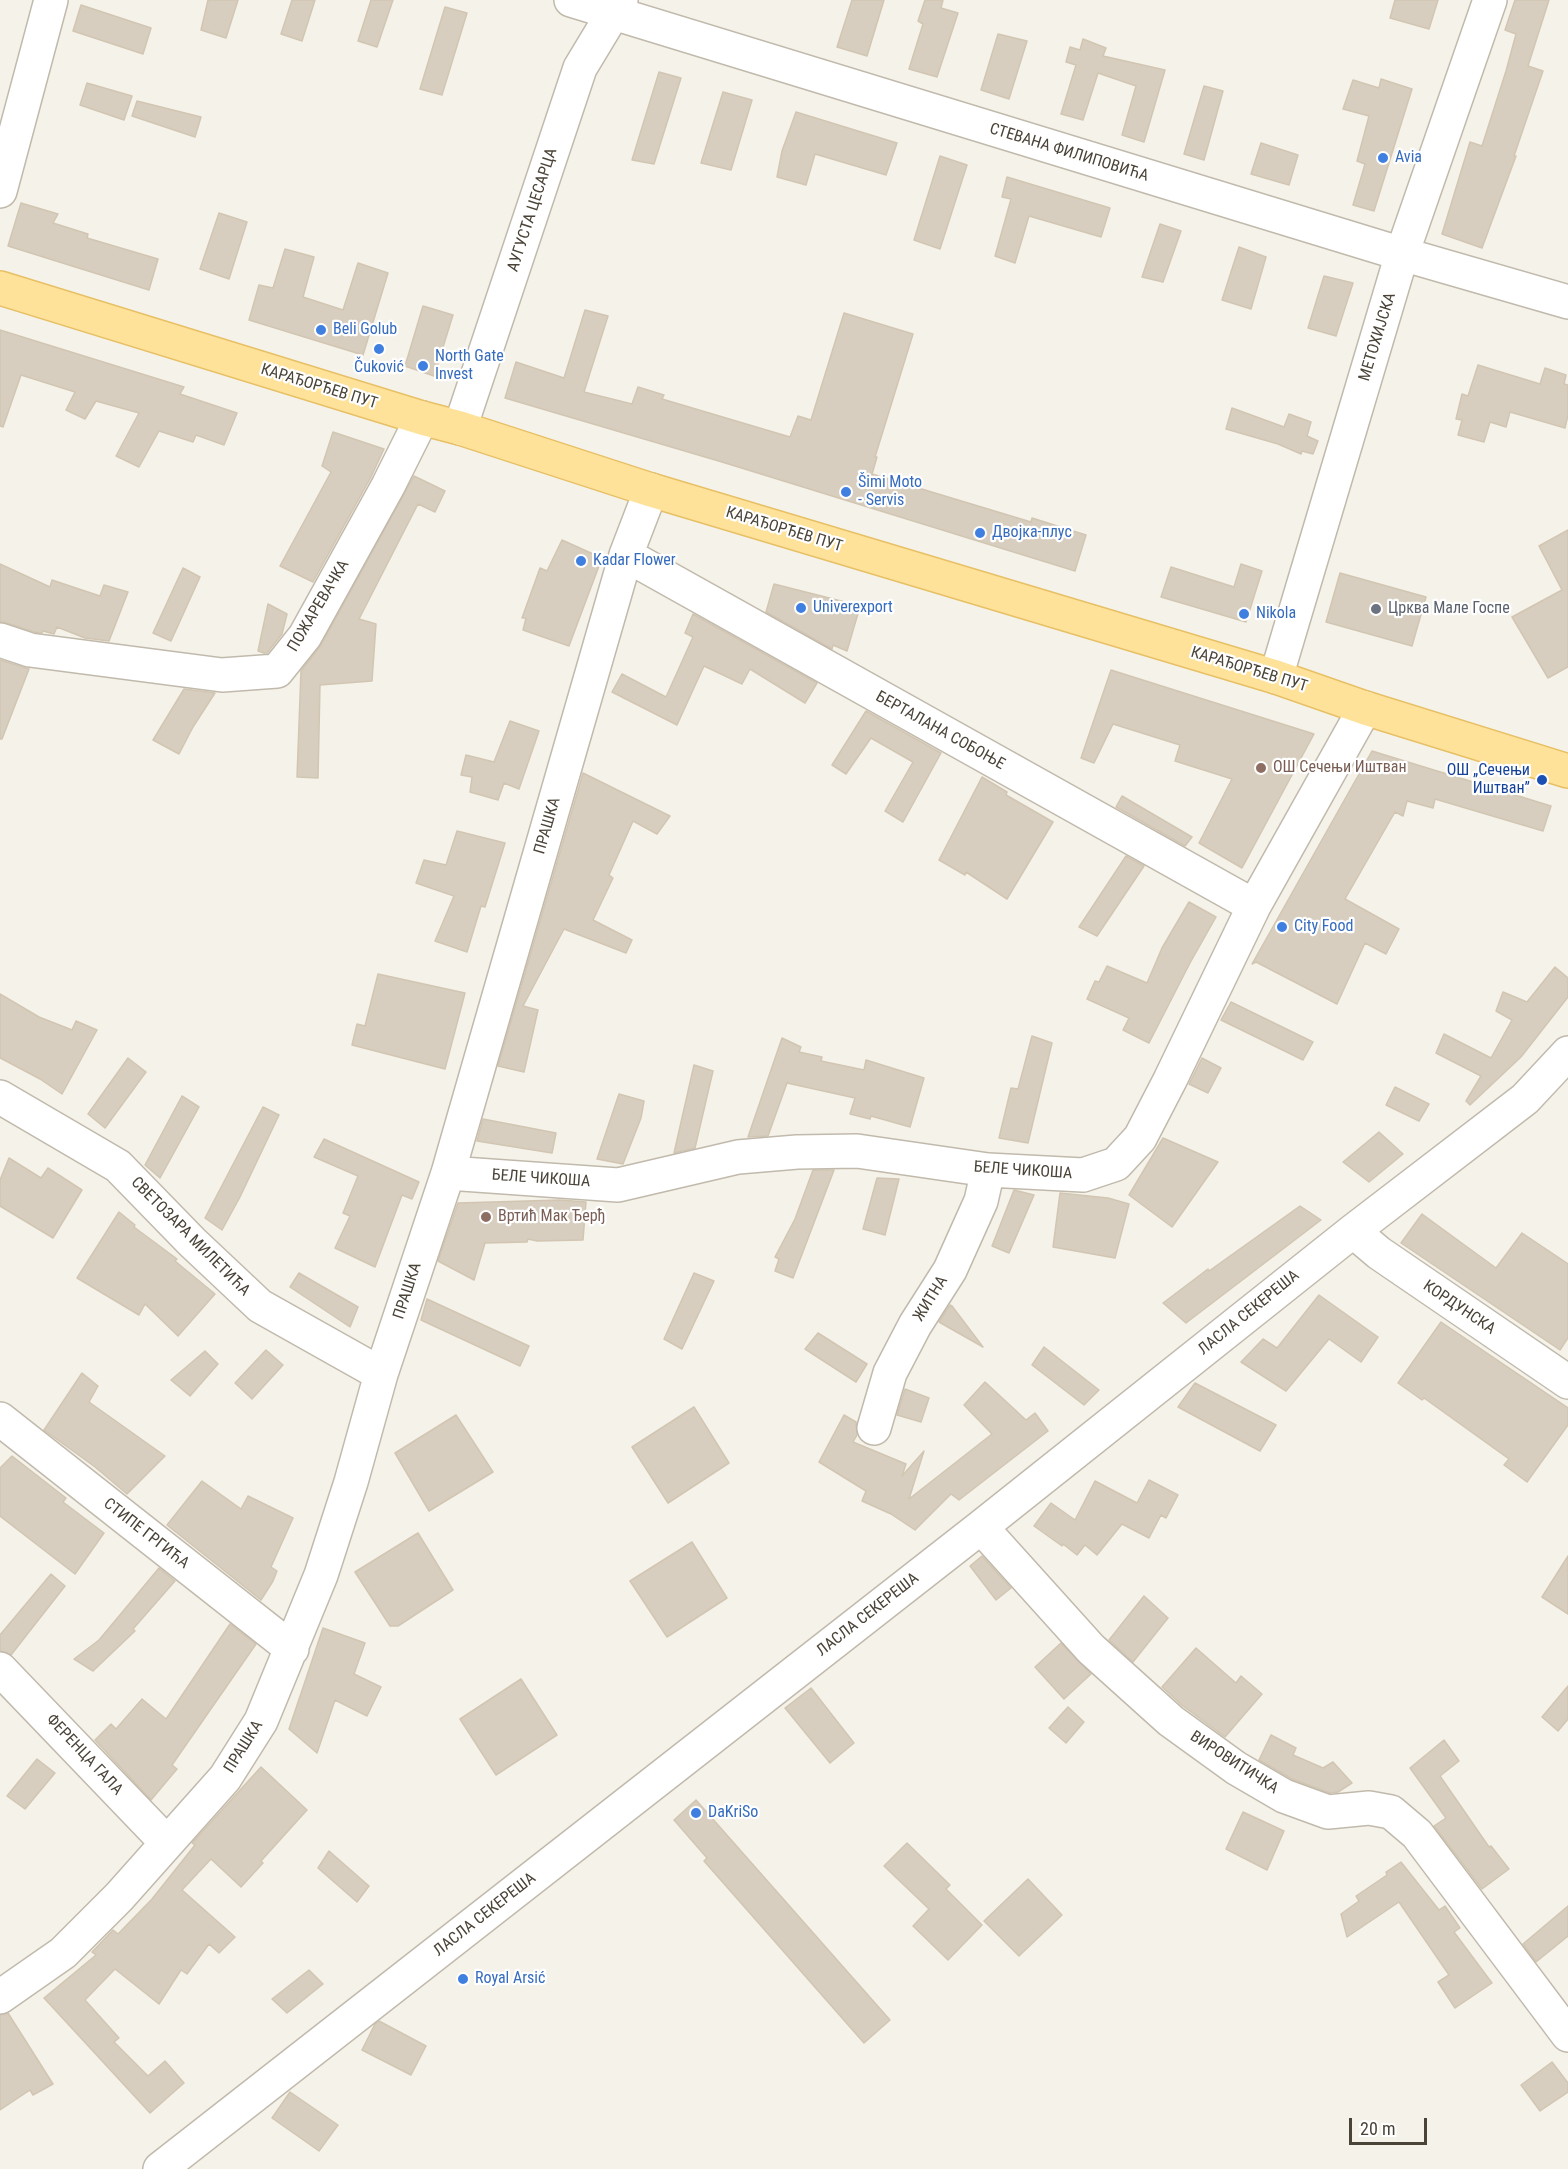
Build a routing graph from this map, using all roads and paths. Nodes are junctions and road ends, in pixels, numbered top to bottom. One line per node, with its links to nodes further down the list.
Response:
1 (51, 0): 5 (street)
2 (571, 0): 4 (street, СТЕВАНА ФИЛИПОВИЋА)
3 (1490, 0): 6 (street, МЕТОХИЈСКА)
4 (617, 6): 6 (street, СТЕВАНА ФИЛИПОВИЋА); 10 (street, АУГУСТА ЦЕСАРЦА)
5 (0, 191)
6 (1402, 254): 8 (street, СТЕВАНА ФИЛИПОВИЋА); 14 (street, МЕТОХИЈСКА)
7 (0, 288): 9 (main road, КАРАЂОРЂЕВ ПУТ)
8 (1568, 302)
9 (422, 418): 10 (main road, КАРАЂОРЂЕВ ПУТ); 13 (street, ПОЖАРЕВАЧКА)
10 (460, 428): 11 (main road, КАРАЂОРЂЕВ ПУТ)
11 (651, 490): 12 (street, ПРАШКА); 14 (main road, КАРАЂОРЂЕВ ПУТ)
12 (626, 555): 17 (street, БЕРТАЛАНА СОБОЊЕ); 21 (street, ПРАШКА)
13 (0, 640)
14 (1276, 677): 15 (main road, КАРАЂОРЂЕВ ПУТ)
15 (1365, 708): 16 (main road, КАРАЂОРЂЕВ ПУТ); 17 (street, БЕЛЕ ЧИКОША)
16 (1568, 771)
17 (1254, 906): 20 (street, БЕЛЕ ЧИКОША)
18 (1568, 1053): 22 (street, ЛАСЛА СЕКЕРЕША)
19 (0, 1097): 23 (street, СВЕТОЗАРА МИЛЕТИЋА)
20 (988, 1170): 21 (street, БЕЛЕ ЧИКОША); 26 (street, ЖИТНА)
21 (447, 1173): 23 (street, ПРАШКА)
22 (1353, 1231): 24 (street, КОРДУНСКА); 27 (street, ЛАСЛА СЕКЕРЕША)
23 (381, 1374): 28 (street, ПРАШКА)
24 (1568, 1382)
25 (0, 1419): 28 (street, СТИПЕ ГРГИЋА)
26 (874, 1428)
27 (981, 1527): 32 (street, ВИРОВИТИЧКА); 33 (street, ЛАСЛА СЕКЕРЕША)
28 (292, 1649): 30 (street, ПРАШКА)
29 (0, 1669): 30 (street, ФЕРЕНЦА ГАЛА)
30 (166, 1843): 31 (street, ПРАШКА)
31 (0, 1997)
32 (1568, 2035)
33 (160, 2169)

